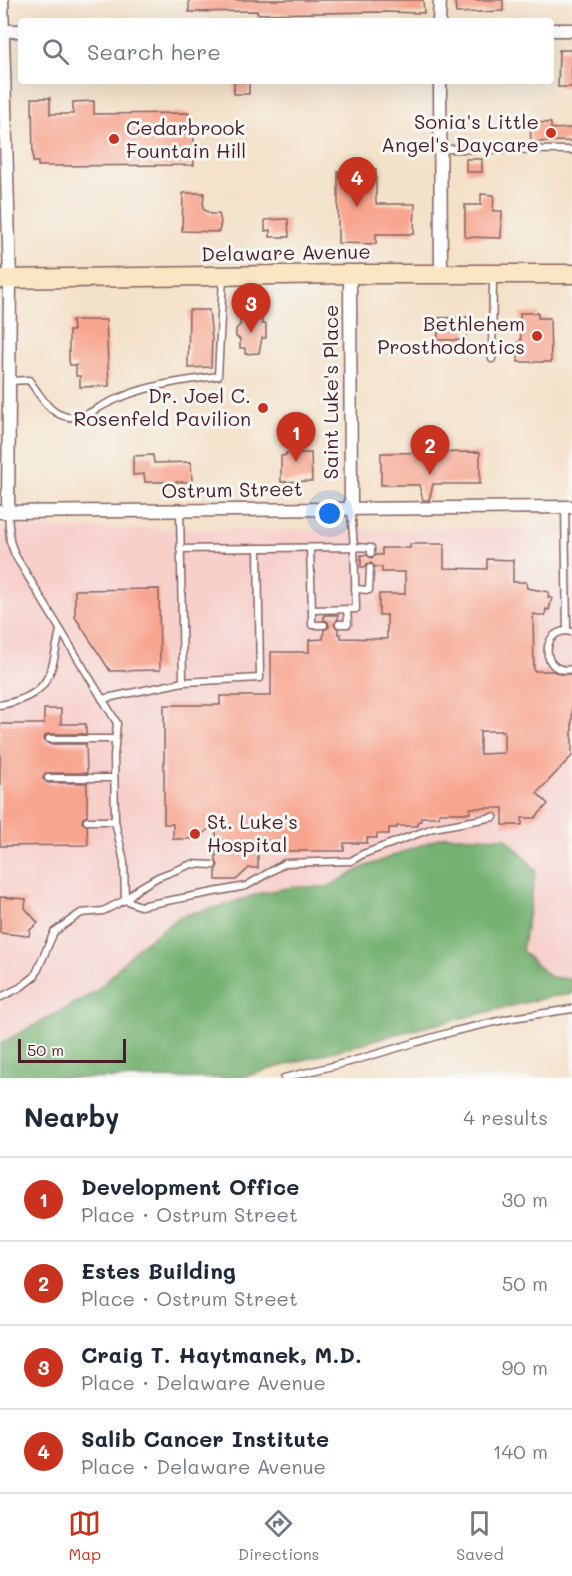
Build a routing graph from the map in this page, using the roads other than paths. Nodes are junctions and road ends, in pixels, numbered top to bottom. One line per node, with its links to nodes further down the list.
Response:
1 (2, 0): 6 (street)
2 (440, 0): 3 (street)
3 (440, 18)
4 (554, 30): 5 (street)
5 (572, 30)
6 (1, 31): 7 (street); 11 (street)
7 (18, 31)
8 (440, 84): 9 (street)
9 (441, 149): 10 (lane); 13 (street)
10 (572, 150)
11 (3, 187): 17 (street)
12 (350, 274): 13 (main road, Delaware Avenue); 16 (main road, Delaware Avenue); 21 (street, Saint Luke's Place)
13 (441, 274): 14 (main road, Delaware Avenue)
14 (493, 274): 15 (main road, Delaware Avenue); 18 (lane)
15 (572, 274)
16 (223, 276): 17 (main road, Delaware Avenue); 19 (lane)
17 (5, 279): 19 (street)
18 (492, 360)
19 (10, 381): 23 (street)
20 (568, 507): 21 (street, Ostrum Street); 36 (lane)
21 (351, 509): 22 (street, Ostrum Street); 24 (lane)
22 (180, 510): 23 (street, Ostrum Street); 27 (lane)
23 (4, 512): 35 (lane)
24 (354, 547): 26 (lane); 28 (lane); 30 (lane)
25 (258, 548): 26 (lane); 27 (lane); 38 (lane)
26 (310, 548): 32 (lane)
27 (180, 549): 38 (lane)
28 (370, 554)
29 (370, 568): 30 (lane)
30 (355, 589): 31 (lane)
31 (347, 609): 32 (lane); 33 (lane)
32 (312, 610): 34 (lane)
33 (339, 624)
34 (324, 625)
35 (60, 630): 39 (lane); 40 (lane)
36 (570, 632): 37 (lane)
37 (572, 669)
38 (183, 682): 39 (lane)
39 (102, 699): 42 (lane)
40 (0, 705)
41 (49, 739): 42 (lane)
42 (115, 739): 43 (lane)
43 (114, 777): 44 (lane); 47 (lane)
44 (48, 778)
45 (494, 817): 49 (lane)
46 (87, 821): 47 (lane)
47 (115, 821): 49 (lane)
48 (213, 865): 49 (lane)
49 (125, 900): 50 (lane)
50 (2, 997)
51 (572, 1009): 52 (lane)
52 (284, 1078)

